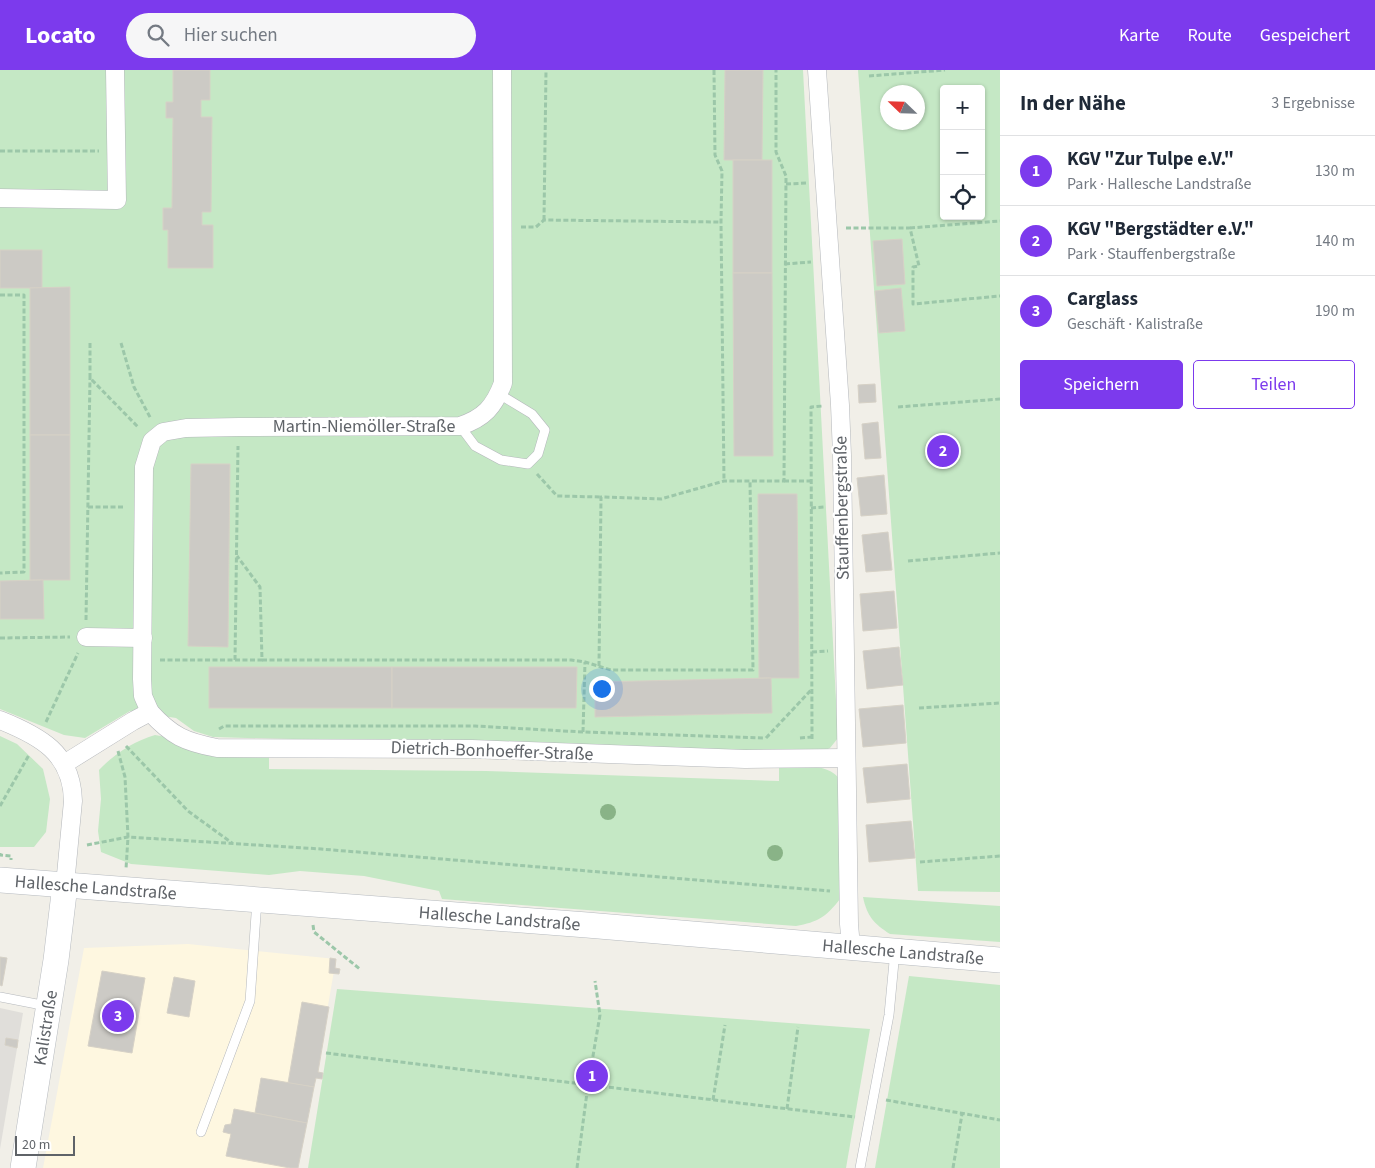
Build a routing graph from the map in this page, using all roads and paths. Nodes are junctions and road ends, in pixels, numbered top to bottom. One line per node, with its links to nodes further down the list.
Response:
1 (115, 70): 10 (street)
2 (502, 70): 13 (street, Martin-Niemöller-Straße)
3 (546, 70): 12 (path)
4 (714, 70): 15 (path)
5 (776, 70): 19 (path)
6 (817, 70): 17 (street, Stauffenbergstraße)
7 (945, 70): 8 (path)
8 (869, 76)
9 (0, 151): 10 (path)
10 (117, 152): 11 (street)
11 (0, 198)
12 (544, 220): 13 (path); 15 (path)
13 (502, 221): 25 (street, Martin-Niemöller-Straße)
14 (1000, 221): 16 (path)
15 (721, 222): 34 (path)
16 (910, 228): 17 (path); 21 (path)
17 (828, 229): 18 (street, Stauffenbergstraße)
18 (830, 260): 19 (path); 27 (street, Stauffenbergstraße)
19 (785, 264): 33 (path)
20 (0, 295): 43 (path)
21 (1000, 296)
22 (90, 343): 24 (path)
23 (121, 343): 31 (path)
24 (90, 378): 31 (path); 38 (path)
25 (499, 394): 30 (street, Martin-Niemöller-Straße); 32 (lane)
26 (1000, 399): 28 (path)
27 (840, 405): 36 (path); 60 (street, Stauffenbergstraße)
28 (898, 407)
29 (239, 426): 30 (street, Martin-Niemöller-Straße); 31 (street, Martin-Niemöller-Straße); 41 (path)
30 (460, 426): 32 (lane)
31 (158, 436): 39 (street)
32 (528, 464): 37 (path)
33 (784, 480): 35 (path); 36 (path)
34 (724, 481): 35 (path); 37 (path)
35 (750, 481): 51 (path)
36 (811, 481): 52 (path)
37 (601, 497): 51 (path)
38 (88, 506): 39 (path); 44 (path)
39 (144, 507): 46 (street)
40 (1000, 552): 42 (path)
41 (236, 555): 48 (path); 49 (path)
42 (908, 561)
43 (0, 573)
44 (86, 637): 45 (path); 46 (street)
45 (0, 638)
46 (143, 638): 47 (street)
47 (142, 660): 48 (path); 55 (street)
48 (235, 660): 49 (path)
49 (262, 660): 50 (path)
50 (585, 662): 51 (path); 57 (path)
51 (599, 666)
52 (813, 688): 59 (path); 61 (path)
53 (1000, 703): 54 (path)
54 (919, 708)
55 (150, 712): 58 (street); 61 (street, Dietrich-Bonhoeffer-Straße)
56 (0, 720): 62 (street)
57 (583, 732)
58 (113, 734): 62 (street); 63 (path); 64 (path)
59 (766, 738)
60 (846, 758): 61 (street, Dietrich-Bonhoeffer-Straße); 71 (street, Stauffenbergstraße)
61 (812, 759)
62 (64, 764): 65 (street)
63 (128, 837): 64 (path); 65 (path); 70 (path)
64 (232, 844): 71 (path)
65 (68, 849): 69 (street)
66 (1000, 856): 67 (path)
67 (920, 862)
68 (0, 880): 69 (main road, Hallesche Landstraße)
69 (65, 885): 70 (main road, Hallesche Landstraße); 80 (main road, Kalistraße)
70 (125, 890): 72 (main road, Hallesche Landstraße)
71 (848, 892): 74 (street, Stauffenbergstraße)
72 (257, 900): 73 (main road, Hallesche Landstraße); 91 (lane)
73 (310, 904): 74 (main road, Hallesche Landstraße); 77 (path)
74 (851, 947): 75 (main road, Hallesche Landstraße)
75 (896, 951): 76 (main road, Hallesche Landstraße); 85 (lane)
76 (1000, 960)
77 (361, 970)
78 (595, 981): 84 (path)
79 (0, 997): 80 (lane)
80 (48, 1006): 92 (main road, Kalistraße)
81 (725, 1025): 86 (path)
82 (798, 1027): 87 (path)
83 (326, 1053): 84 (path)
84 (588, 1085): 86 (path); 93 (path)
85 (873, 1098): 88 (path); 94 (lane)
86 (713, 1100): 87 (path)
87 (787, 1109): 89 (path)
88 (962, 1114): 90 (path); 95 (path)
89 (855, 1117)
90 (1000, 1120)
91 (201, 1132)
92 (23, 1168)
93 (577, 1168)
94 (860, 1168)
95 (953, 1168)

